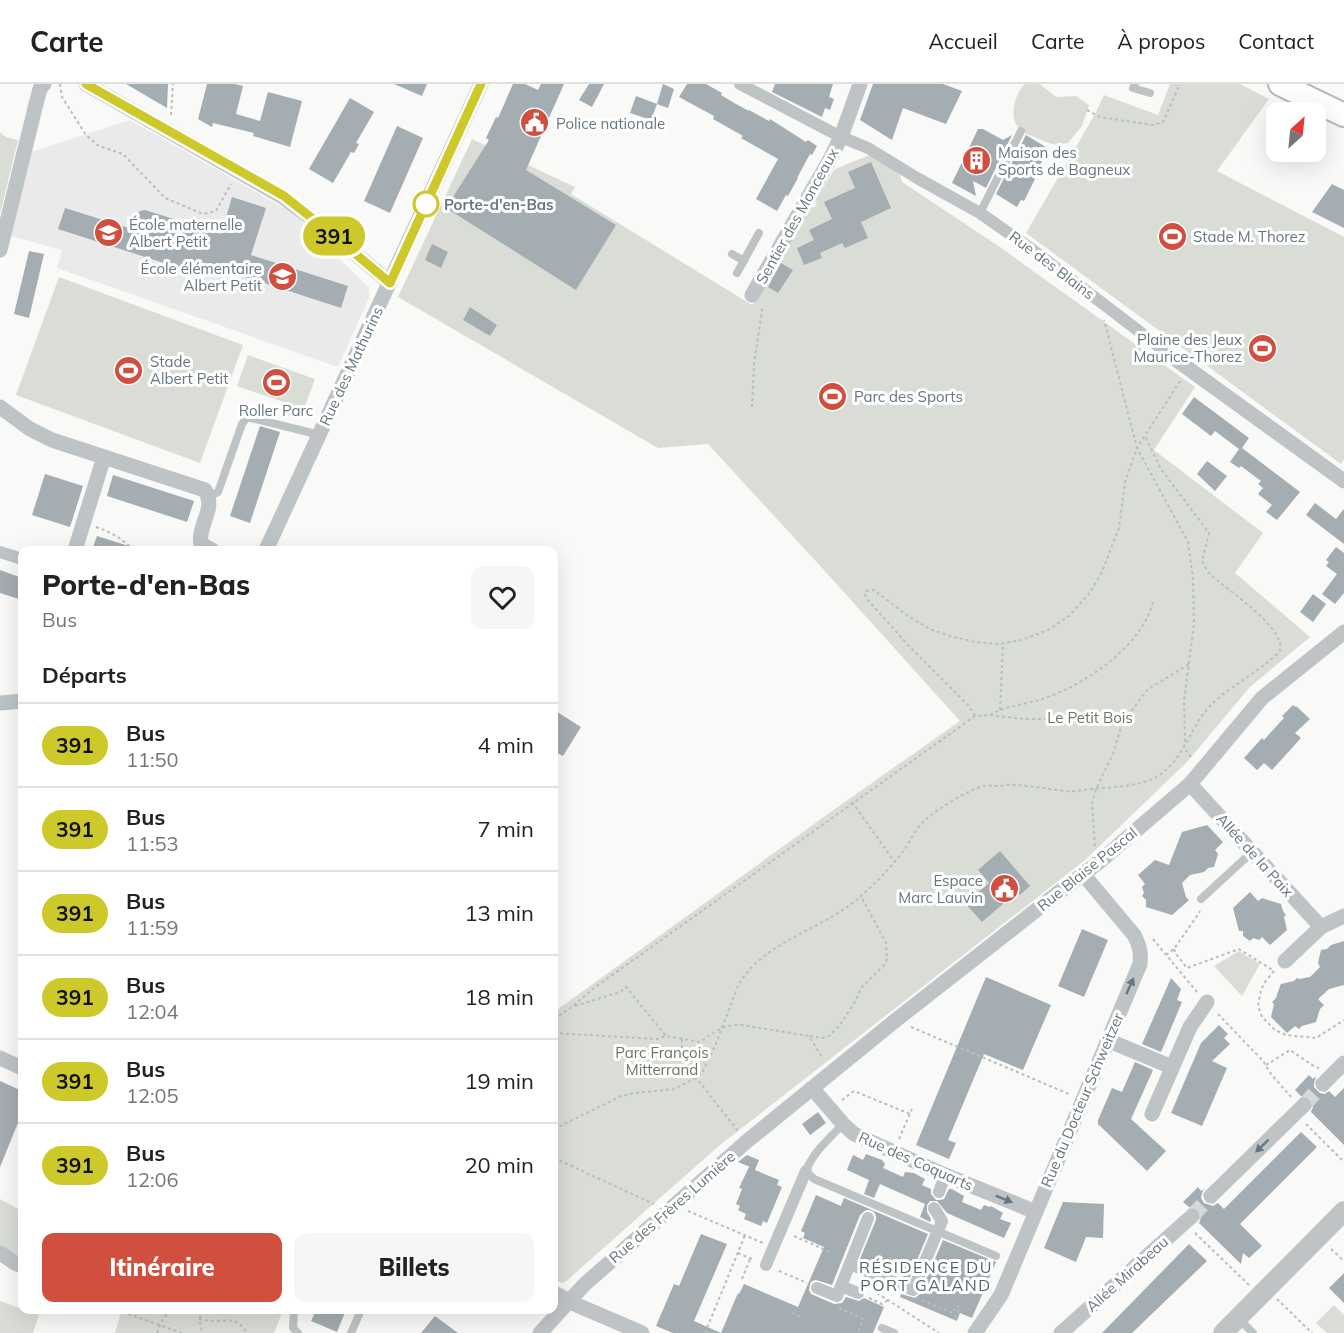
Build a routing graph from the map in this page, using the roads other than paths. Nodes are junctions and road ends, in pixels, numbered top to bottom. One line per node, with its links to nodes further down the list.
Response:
1 (44, 84): 14 (street)
2 (86, 84): 18 (street)
3 (481, 84): 18 (street, Rue des Mathurins)
4 (740, 84): 11 (street, Rue des Blains)
5 (860, 84): 11 (street, Sentier des Monceaux)
6 (1135, 84): 8 (lane)
7 (1280, 84): 9 (main road)
8 (1150, 93)
9 (1344, 115)
10 (1021, 131): 12 (lane)
11 (841, 137): 12 (street, Rue des Blains); 19 (street, Sentier des Monceaux)
12 (980, 213): 20 (street, Rue des Blains)
13 (759, 233): 16 (lane)
14 (0, 250)
15 (732, 254): 16 (lane)
16 (744, 261): 17 (lane)
17 (737, 273)
18 (390, 283): 22 (street, Rue des Mathurins)
19 (751, 290)
20 (1183, 365): 24 (street, Rue des Blains)
21 (0, 407): 23 (street)
22 (320, 435): 25 (lane); 28 (street, Rue des Mathurins)
23 (104, 457): 25 (street); 26 (street)
24 (1344, 481)
25 (209, 497): 27 (street)
26 (76, 546)
27 (205, 546)
28 (268, 546)
29 (0, 552): 30 (street)
30 (18, 558)
31 (1344, 632): 34 (street, Rue Blaise Pascal)
32 (18, 701): 33 (street)
33 (0, 703)
34 (1190, 784): 35 (street, Allée de la Paix); 36 (street, Rue Blaise Pascal)
35 (1252, 852): 37 (lane); 39 (street, Allée de la Paix)
36 (1083, 874): 42 (street, Rue du Docteur Schweitzer, one-way to 36); 48 (street, Rue Blaise Pascal)
37 (1201, 899)
38 (1344, 916): 39 (street)
39 (1321, 927): 40 (street)
40 (1280, 966)
41 (1207, 1002): 46 (street)
42 (1107, 1040): 46 (street); 58 (street, Rue du Docteur Schweitzer)
43 (0, 1058): 45 (street)
44 (1343, 1064): 47 (street)
45 (18, 1066)
46 (1172, 1067): 50 (street)
47 (1323, 1084)
48 (812, 1088): 51 (street, Rue des Coquarts); 70 (street, Rue des Frères Lumière)
49 (1300, 1109): 55 (street, one-way to 55)
50 (1152, 1114)
51 (843, 1124): 52 (lane); 53 (street, Rue des Coquarts)
52 (806, 1171): 62 (lane); 65 (street)
53 (945, 1175): 54 (street); 58 (street, Rue des Coquarts, one-way to 58)
54 (939, 1192)
55 (1211, 1196)
56 (934, 1208): 64 (street)
57 (1344, 1211): 75 (street)
58 (1036, 1212): 82 (street, Rue du Docteur Schweitzer)
59 (868, 1218): 64 (street)
60 (1188, 1219): 83 (street, Allée Mirabeau)
61 (0, 1254): 63 (street)
62 (996, 1256)
63 (18, 1264)
64 (850, 1264): 67 (street)
65 (766, 1265)
66 (817, 1288): 67 (street)
67 (839, 1291): 68 (street)
68 (858, 1293)
69 (558, 1295): 70 (street)
70 (568, 1301): 71 (street, Rue des Frères Lumière); 80 (street)
71 (558, 1312)
72 (294, 1314): 77 (lane)
73 (359, 1314): 78 (lane)
74 (557, 1314): 79 (street, Rue des Frères Lumière)
75 (1238, 1318): 84 (street); 85 (lane)
76 (882, 1328): 81 (lane)
77 (298, 1333)
78 (351, 1333)
79 (540, 1333)
80 (642, 1333)
81 (894, 1333)
82 (975, 1333)
83 (1061, 1333)
84 (1223, 1333)
85 (1253, 1333)

